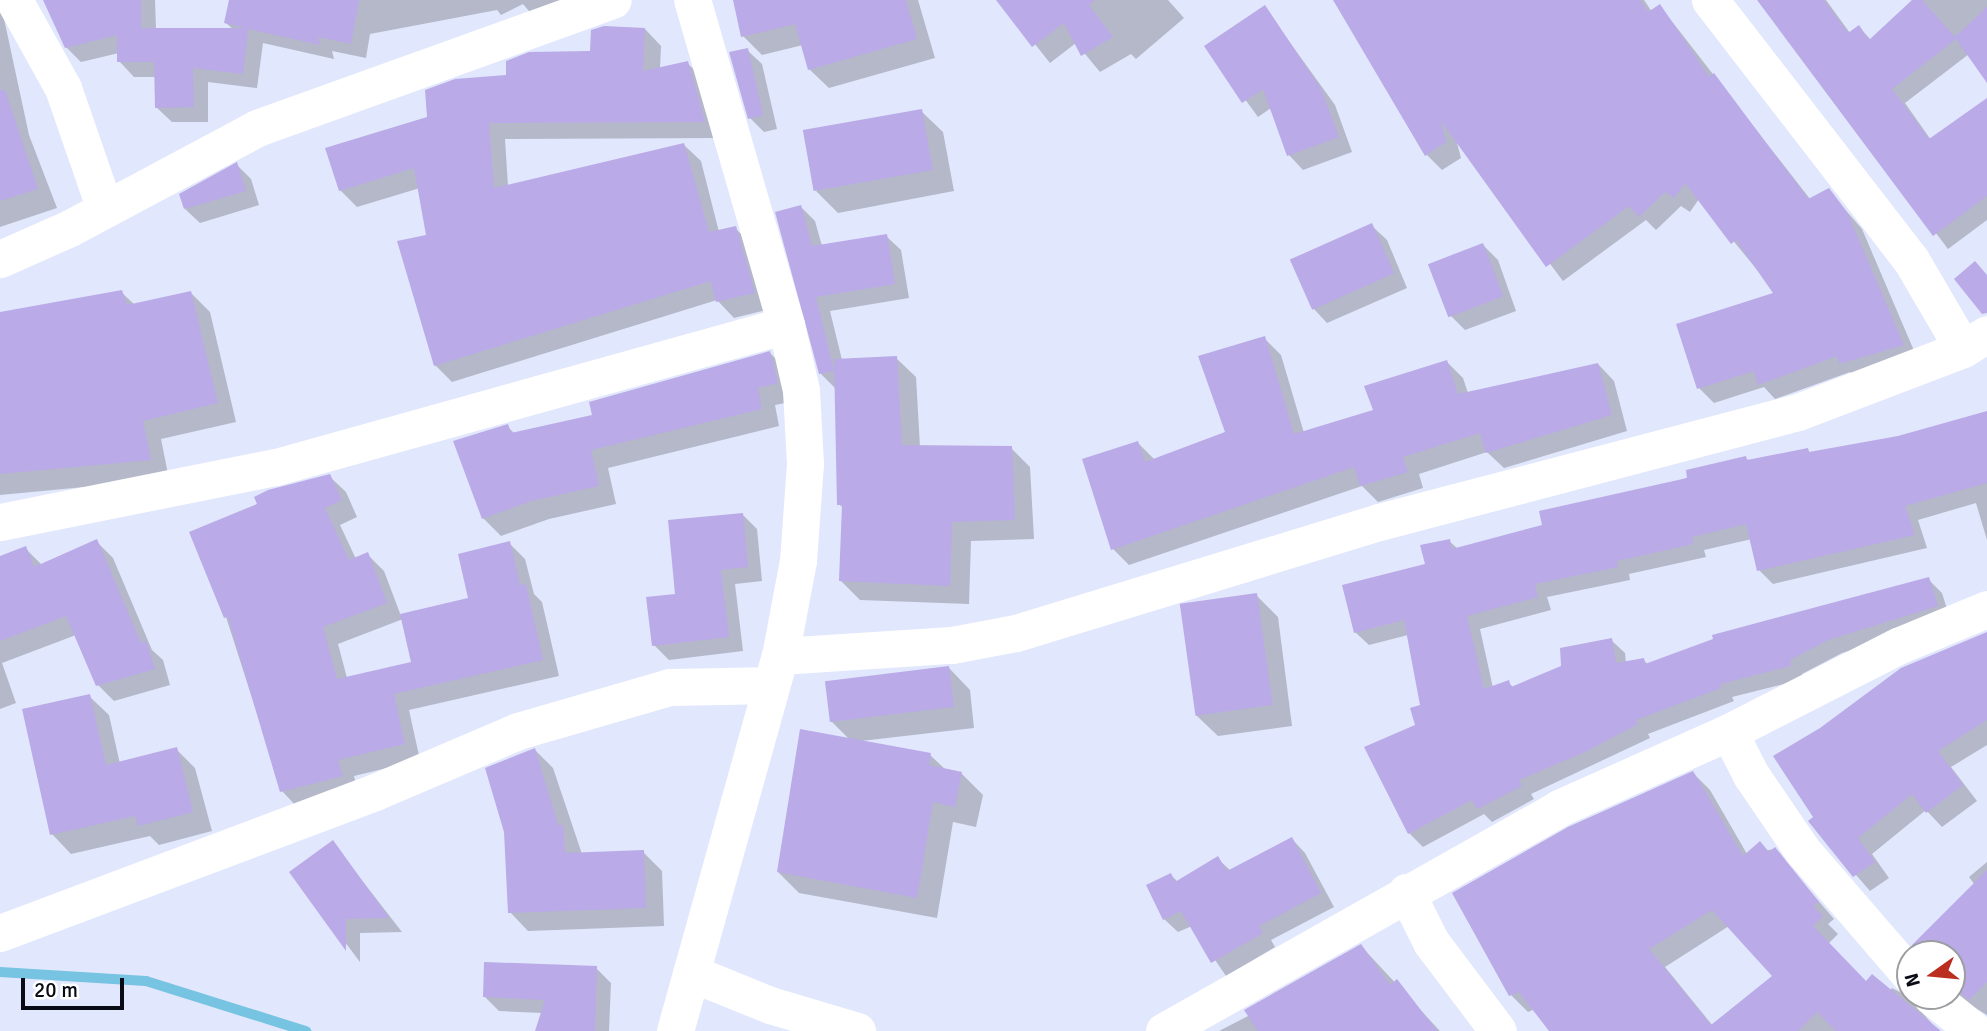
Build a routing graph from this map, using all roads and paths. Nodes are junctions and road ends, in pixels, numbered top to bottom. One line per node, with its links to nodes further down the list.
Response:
1 (14, 0): 5 (street)
2 (613, 0): 5 (street)
3 (692, 0): 7 (street)
4 (1710, 0): 8 (street)
5 (105, 209): 6 (street)
6 (0, 258)
7 (786, 325): 9 (street); 11 (street)
8 (1975, 342): 11 (street)
9 (0, 522)
10 (1987, 609): 12 (street)
11 (775, 671): 14 (street); 16 (street)
12 (1729, 732): 13 (street); 15 (street)
13 (1406, 892): 20 (street); 21 (street)
14 (0, 933)
15 (1896, 959)
16 (691, 973): 18 (street); 19 (street)
17 (1949, 1010): 22 (street)
18 (675, 1031)
19 (857, 1031)
20 (1164, 1031)
21 (1498, 1031)
22 (1975, 1031)

